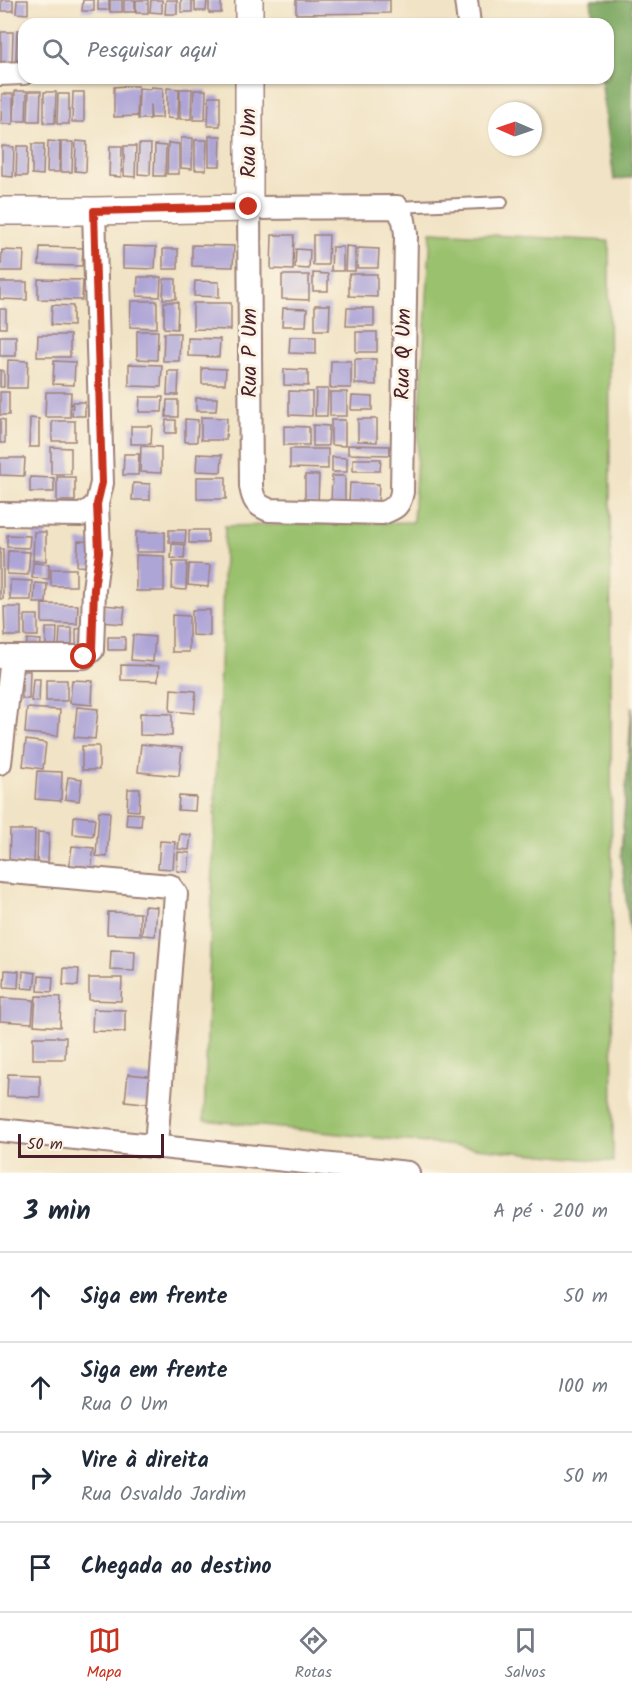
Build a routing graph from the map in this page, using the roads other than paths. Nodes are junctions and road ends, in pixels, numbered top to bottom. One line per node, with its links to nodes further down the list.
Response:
1 (249, 0): 3 (street)
2 (466, 0): 4 (street)
3 (249, 18)
4 (468, 18)
5 (18, 73): 6 (street)
6 (0, 74)
7 (249, 84): 9 (street, Rua Um)
8 (502, 202): 10 (lane)
9 (249, 207): 10 (street); 12 (street); 13 (street, Rua P Um)
10 (397, 207): 13 (street, Rua Q Um)
11 (0, 211): 12 (street)
12 (94, 211): 14 (street)
13 (253, 499)
14 (97, 504): 15 (street); 16 (street)
15 (0, 514)
16 (6, 657): 17 (street)
17 (0, 763)
18 (0, 871): 20 (street)
19 (0, 1130): 20 (street)
20 (156, 1145): 21 (street)
21 (408, 1173)

